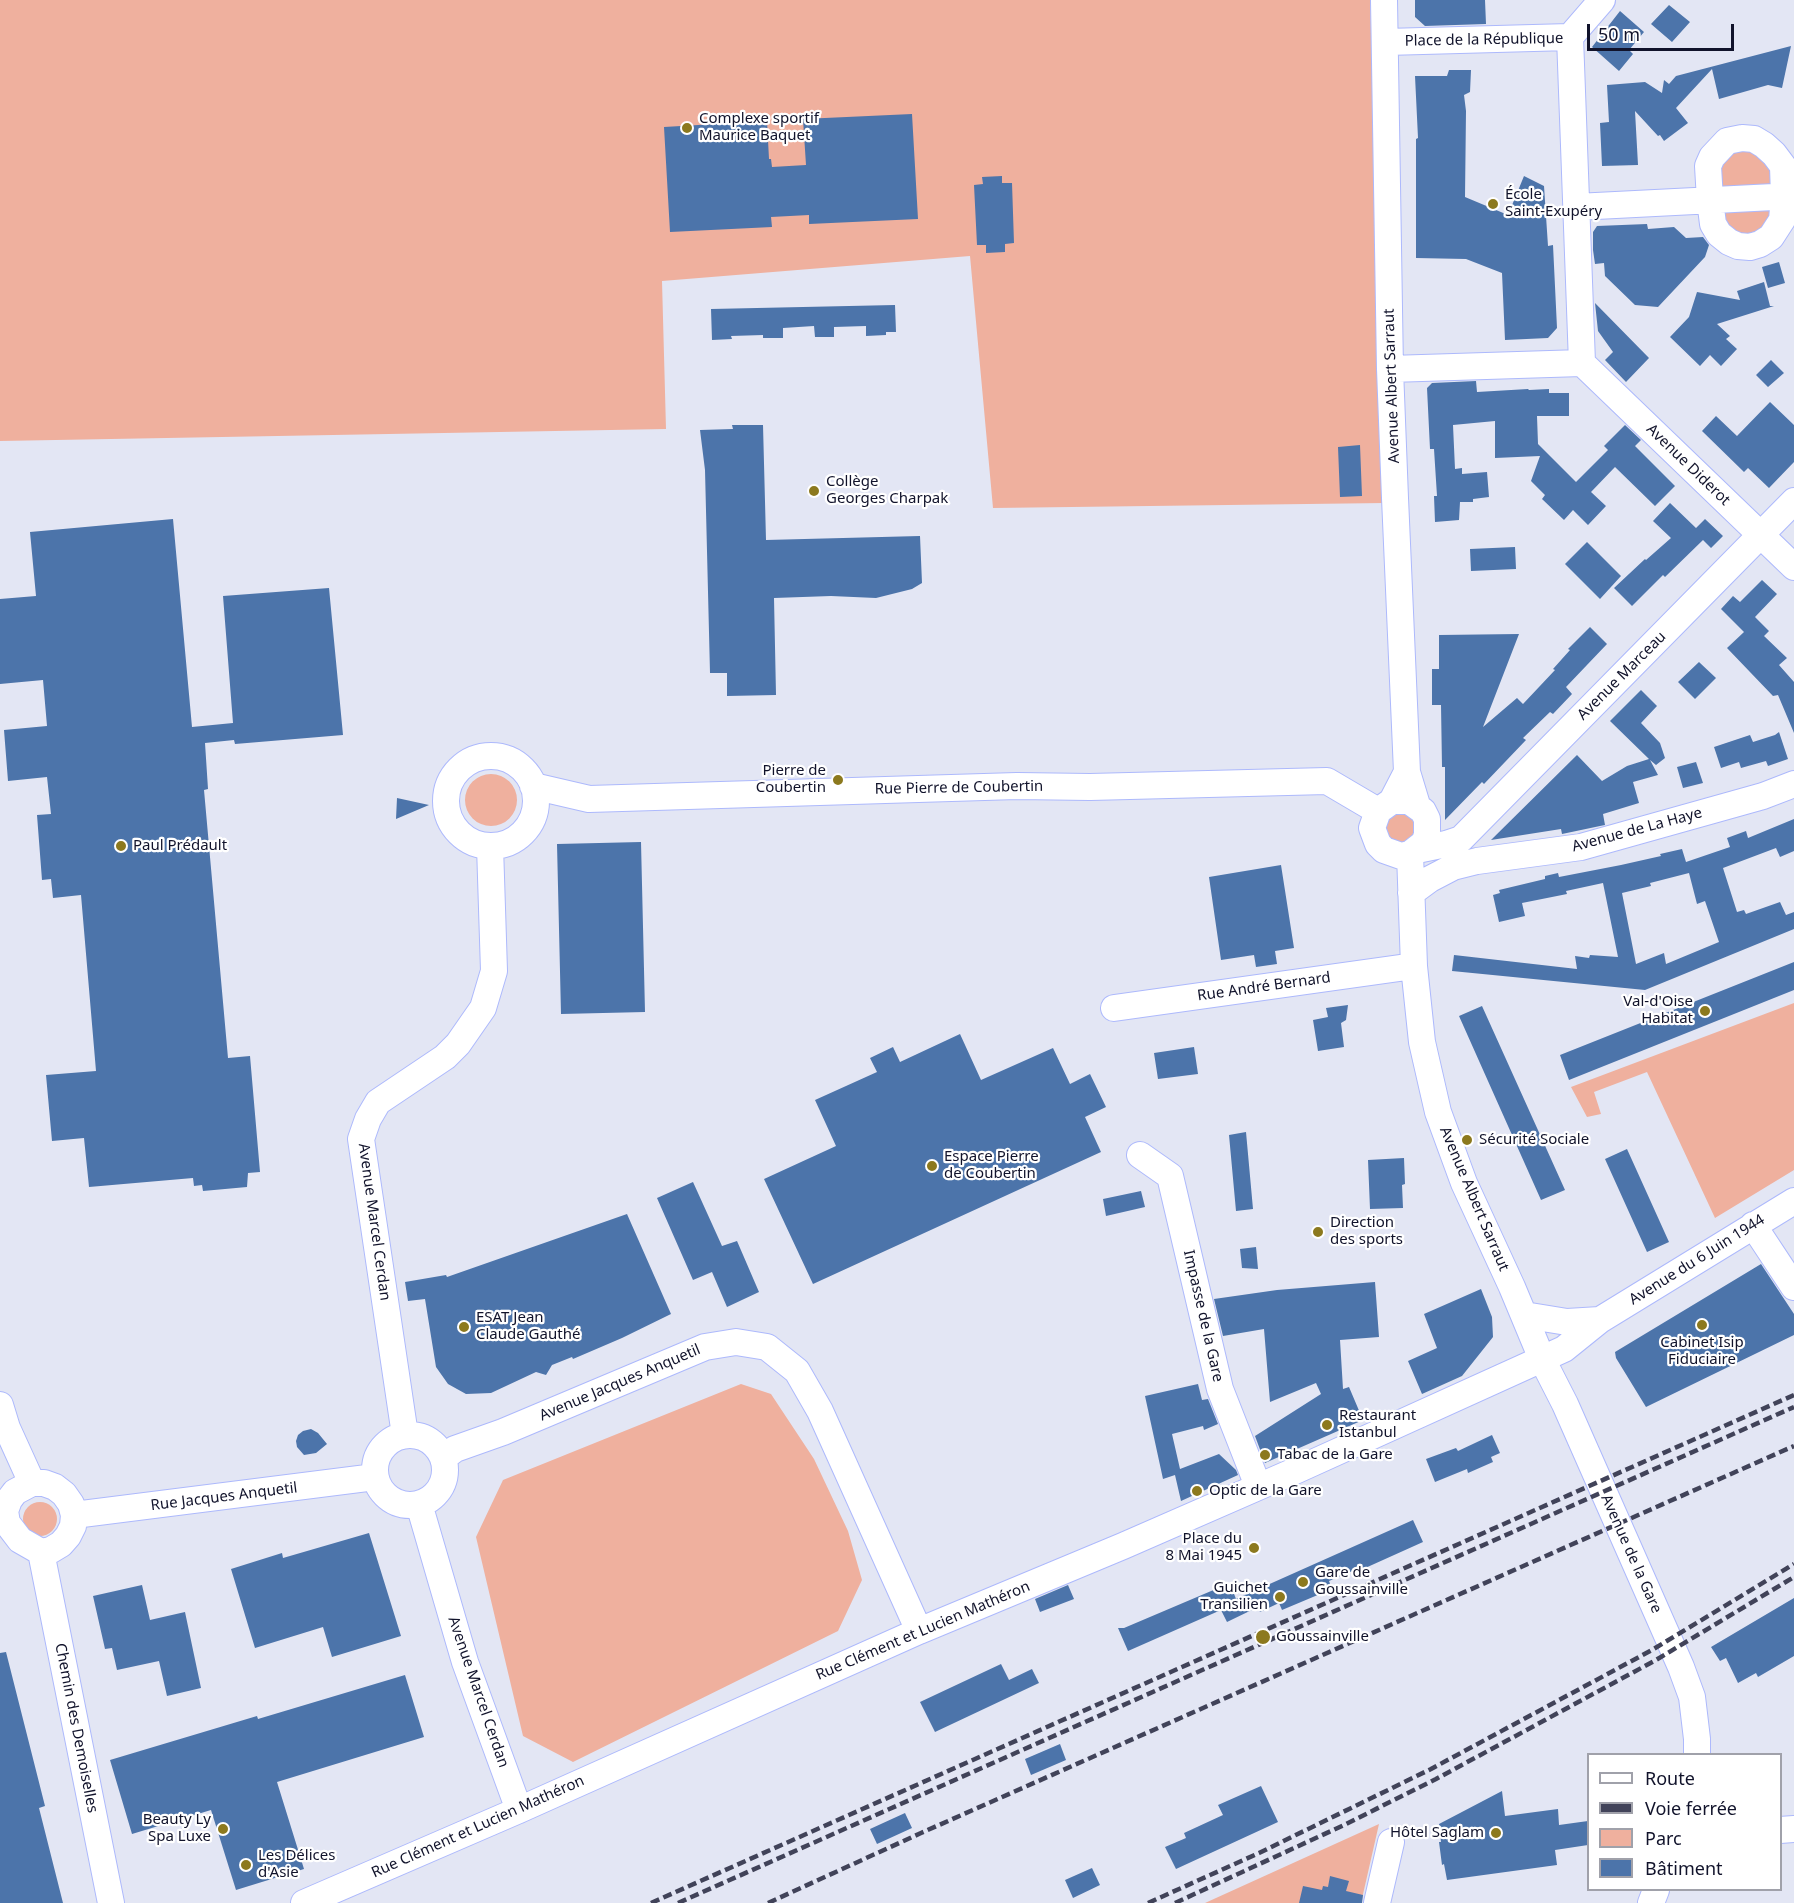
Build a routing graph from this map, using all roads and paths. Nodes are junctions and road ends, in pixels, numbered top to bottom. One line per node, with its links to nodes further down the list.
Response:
1 (1384, 0): 4 (street, Avenue Albert Sarraut)
2 (1602, 0): 3 (street)
3 (1570, 37): 4 (street, Place de la République); 7 (street, Place de la République)
4 (1386, 42): 9 (street, Avenue Albert Sarraut)
5 (1789, 196): 6 (street); 6 (street); 6 (street)
6 (1710, 200): 7 (street)
7 (1576, 207): 8 (street, Place de la République)
8 (1582, 363): 9 (street); 11 (street, Avenue Diderot)
9 (1390, 369): 13 (street, Avenue Albert Sarraut)
10 (1794, 501): 11 (street, Avenue Marceau)
11 (1761, 535): 12 (street, Avenue Diderot); 17 (street, Avenue Marceau)
12 (1794, 567)
13 (1407, 772): 16 (street, Avenue Albert Sarraut); 17 (street, Avenue Albert Sarraut)
14 (1794, 784): 20 (street, Avenue de La Haye)
15 (533, 786): 16 (street, Rue Pierre de Coubertin); 18 (street); 18 (street)
16 (1385, 806): 17 (street); 19 (street, Avenue Albert Sarraut)
17 (1438, 829): 19 (street, Avenue Albert Sarraut); 20 (street)
18 (490, 846): 32 (street, Avenue Marcel Cerdan)
19 (1413, 852): 21 (street, Avenue Albert Sarraut)
20 (1477, 861): 21 (street, Avenue de La Haye)
21 (1411, 893): 22 (street, Avenue Albert Sarraut)
22 (1414, 966): 23 (street, Rue André Bernard); 28 (street, Avenue Albert Sarraut)
23 (1114, 1008)
24 (1140, 1155): 36 (street, Impasse de la Gare)
25 (1794, 1201): 26 (street, Avenue du 6 Juin 1944)
26 (1753, 1225): 27 (street); 29 (street, Avenue du 6 Juin 1944)
27 (1794, 1287)
28 (1524, 1315): 29 (street, Avenue du 6 Juin 1944); 30 (street, Avenue Albert Sarraut)
29 (1600, 1320): 30 (street, Avenue du 6 Juin 1944)
30 (1542, 1359): 36 (street, Rue Clément et Lucien Mathéron); 42 (street, Avenue de la Gare)
31 (0, 1405): 35 (street)
32 (405, 1435): 33 (street); 34 (street)
33 (443, 1458): 37 (street); 41 (street, Avenue Jacques Anquetil)
34 (375, 1477): 37 (street); 38 (street, Rue Jacques Anquetil)
35 (32, 1484): 38 (street); 39 (street)
36 (1258, 1486): 41 (street, Rue Clément et Lucien Mathéron)
37 (419, 1504): 43 (street, Avenue Marcel Cerdan)
38 (74, 1515): 40 (street)
39 (3, 1524): 40 (street)
40 (41, 1552): 45 (street, Chemin des Demoiselles)
41 (919, 1631): 43 (street, Rue Clément et Lucien Mathéron)
42 (1696, 1753)
43 (519, 1810): 46 (street, Rue Clément et Lucien Mathéron)
44 (1390, 1842): 47 (street)
45 (111, 1903)
46 (304, 1903)
47 (1377, 1903)

